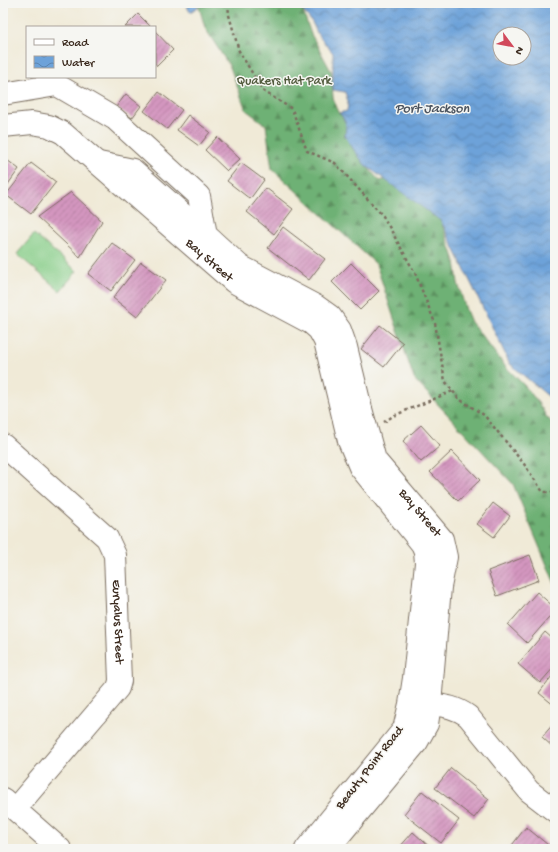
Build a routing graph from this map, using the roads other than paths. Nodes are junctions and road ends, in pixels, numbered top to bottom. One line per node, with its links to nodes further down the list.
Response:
1 (3, 94): 4 (street, Bay Street)
2 (3, 126): 3 (street, Bay Street)
3 (98, 163): 4 (street, Bay Street); 5 (street, Bay Street)
4 (206, 235): 5 (street, Bay Street)
5 (358, 437): 7 (street, Bay Street); 8 (street, Bay Street)
6 (3, 444): 9 (street, Euryalus Street)
7 (414, 678): 12 (street, Beauty Point Road)
8 (430, 704): 10 (street); 13 (street, Beauty Point Road)
9 (9, 804): 11 (street)
10 (555, 811)
11 (60, 849)
12 (306, 849)
13 (328, 849)

